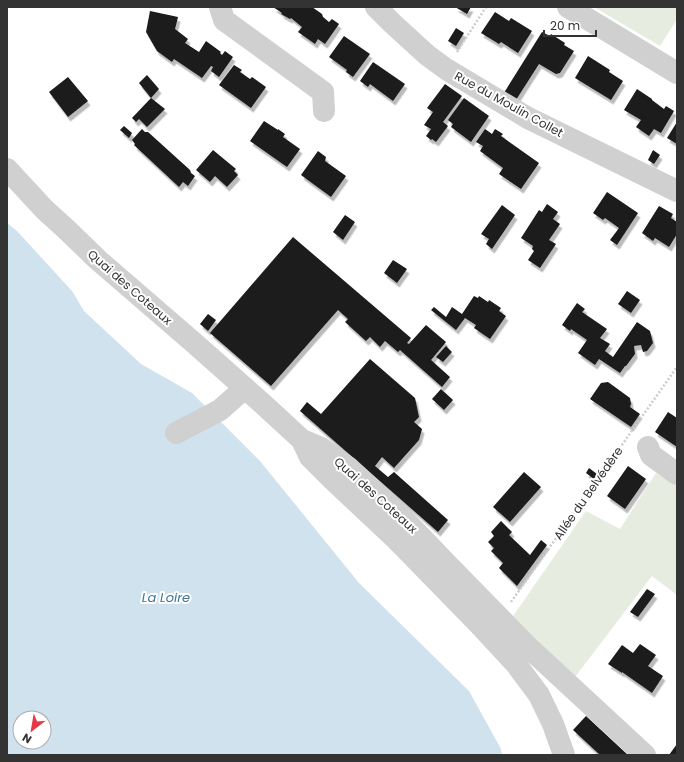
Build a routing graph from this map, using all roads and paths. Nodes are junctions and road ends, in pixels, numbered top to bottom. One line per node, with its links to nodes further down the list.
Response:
1 (220, 7): 7 (street)
2 (376, 7): 5 (street, Rue du Moulin Collet)
3 (486, 7): 5 (path)
4 (568, 7): 6 (street)
5 (446, 69): 9 (street, Rue du Moulin Collet)
6 (677, 73)
7 (324, 111)
8 (7, 169): 11 (street, Quai des Coteaux)
9 (677, 191)
10 (677, 368): 16 (path, Allée du Belvédère)
11 (245, 388): 12 (street); 13 (street, Quai des Coteaux)
12 (176, 432)
13 (302, 440): 16 (street, Quai des Coteaux); 17 (street)
14 (648, 447): 15 (street)
15 (677, 474)
16 (500, 618): 18 (street, Quai des Coteaux)
17 (564, 755)
18 (645, 755)

